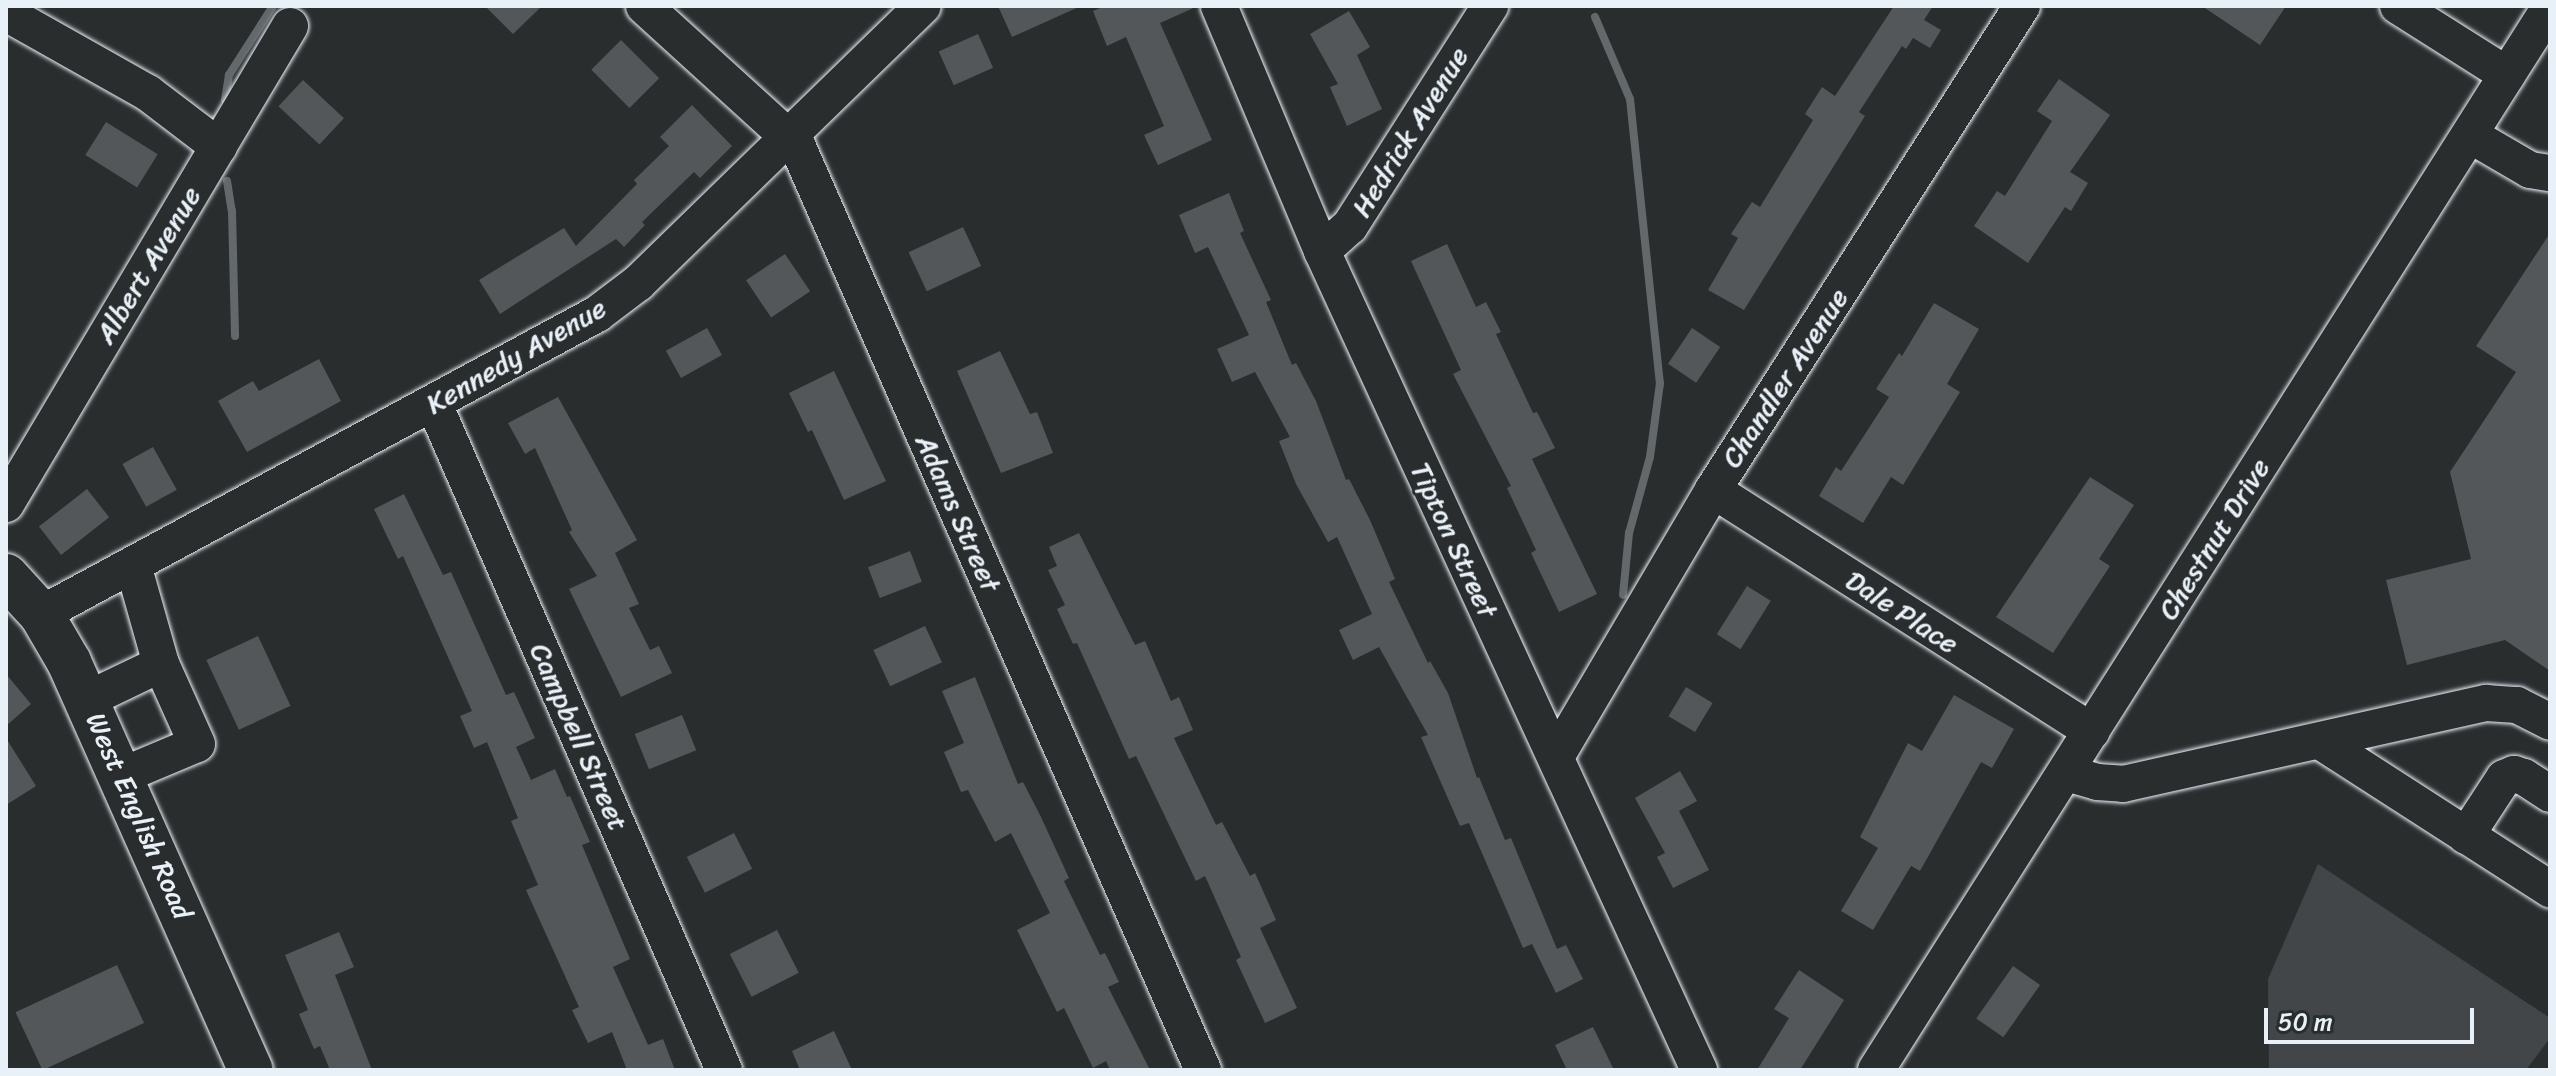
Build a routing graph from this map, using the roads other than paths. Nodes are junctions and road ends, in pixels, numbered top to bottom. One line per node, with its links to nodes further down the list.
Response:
1 (644, 6): 12 (street, Adams Street)
2 (923, 6): 12 (street, Kennedy Avenue)
3 (1219, 6): 15 (street, Tipton Street)
4 (1490, 6): 15 (street, Hedrick Avenue)
5 (2022, 6): 17 (street, Chandler Avenue)
6 (2398, 6): 10 (street)
7 (6, 13): 13 (street)
8 (2545, 25): 10 (street, Chestnut Drive)
9 (290, 26): 13 (street, Albert Avenue)
10 (2507, 75): 11 (street, Chestnut Drive)
11 (2470, 135): 14 (street); 25 (street, Chestnut Drive)
12 (789, 138): 16 (street, Kennedy Avenue); 35 (street, Adams Street)
13 (219, 147): 18 (street, Albert Avenue)
14 (2550, 173)
15 (1322, 251): 27 (street, Tipton Street)
16 (434, 404): 19 (street, Kennedy Avenue); 34 (street, Campbell Street)
17 (1713, 490): 25 (street, Dale Place); 27 (street, Chandler Avenue)
18 (6, 504)
19 (133, 565): 21 (street, Kennedy Avenue); 22 (street)
20 (6, 576): 21 (main road, West English Road)
21 (41, 614): 23 (main road, West English Road)
22 (161, 664): 23 (street); 29 (street)
23 (86, 700): 29 (main road, West English Road)
24 (2550, 722): 26 (street)
25 (2092, 731): 28 (street, Chestnut Drive)
26 (2320, 741): 28 (street); 31 (street)
27 (1557, 755): 36 (street, Tipton Street)
28 (2066, 773): 37 (street, Chestnut Drive)
29 (121, 776): 33 (main road, West English Road)
30 (2550, 794): 31 (street)
31 (2466, 836): 32 (street)
32 (2550, 889)
33 (251, 1070)
34 (724, 1070)
35 (1203, 1070)
36 (1699, 1070)
37 (1876, 1070)

